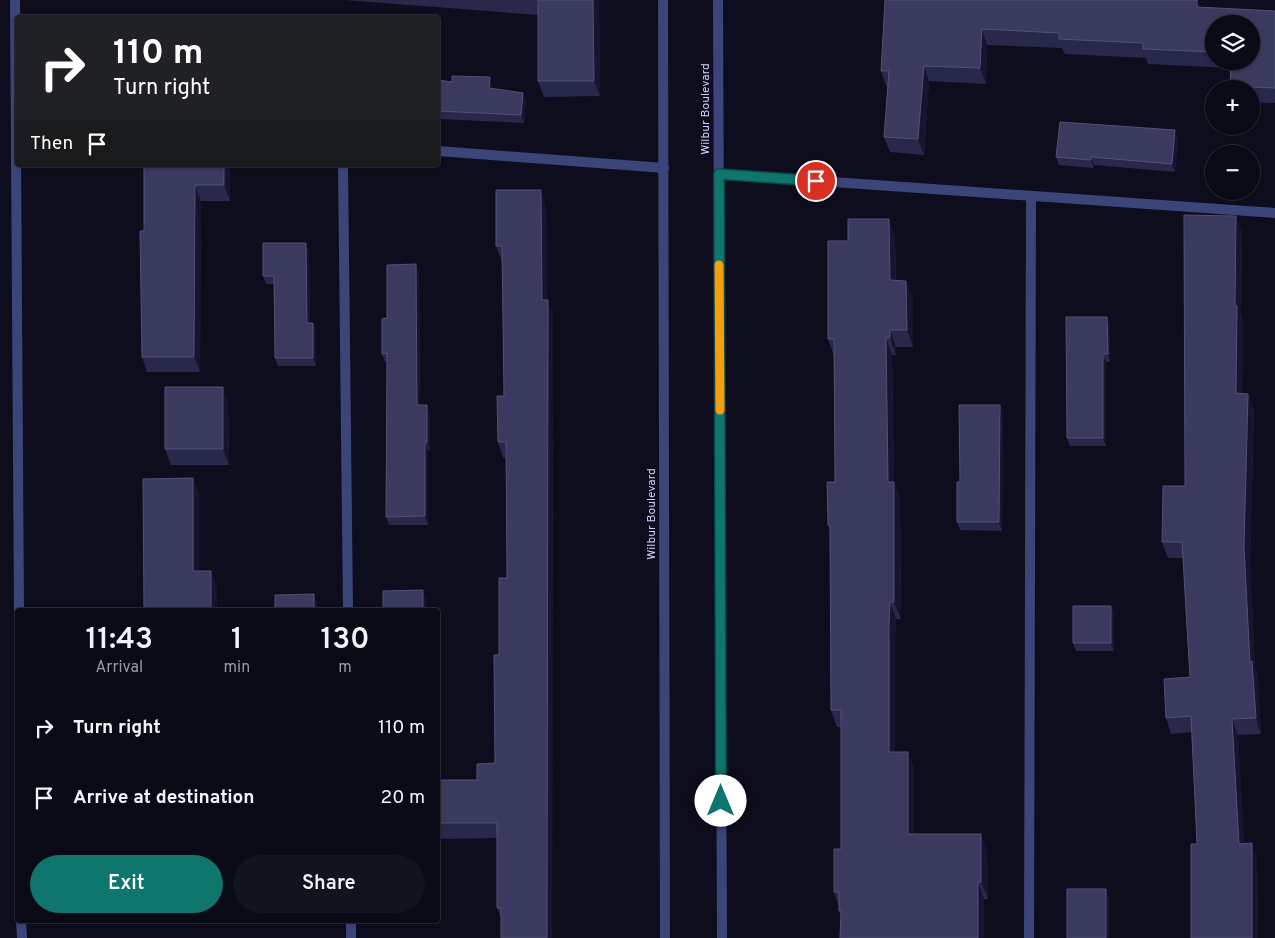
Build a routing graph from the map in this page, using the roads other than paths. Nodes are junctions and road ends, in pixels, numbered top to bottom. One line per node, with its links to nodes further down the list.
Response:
1 (15, 0): 4 (street)
2 (663, 0): 8 (street, Wilbur Boulevard)
3 (718, 0): 9 (street, Wilbur Boulevard)
4 (15, 15)
5 (440, 151): 8 (street)
6 (16, 167): 12 (street)
7 (343, 167): 13 (street)
8 (664, 168): 18 (street, Wilbur Boulevard)
9 (719, 174): 10 (street); 19 (street, Wilbur Boulevard)
10 (1031, 196): 11 (street); 20 (street)
11 (1275, 213)
12 (19, 608)
13 (348, 608)
14 (21, 923): 16 (street)
15 (351, 923): 17 (street)
16 (22, 938)
17 (351, 938)
18 (665, 938)
19 (722, 938)
20 (1029, 938)

